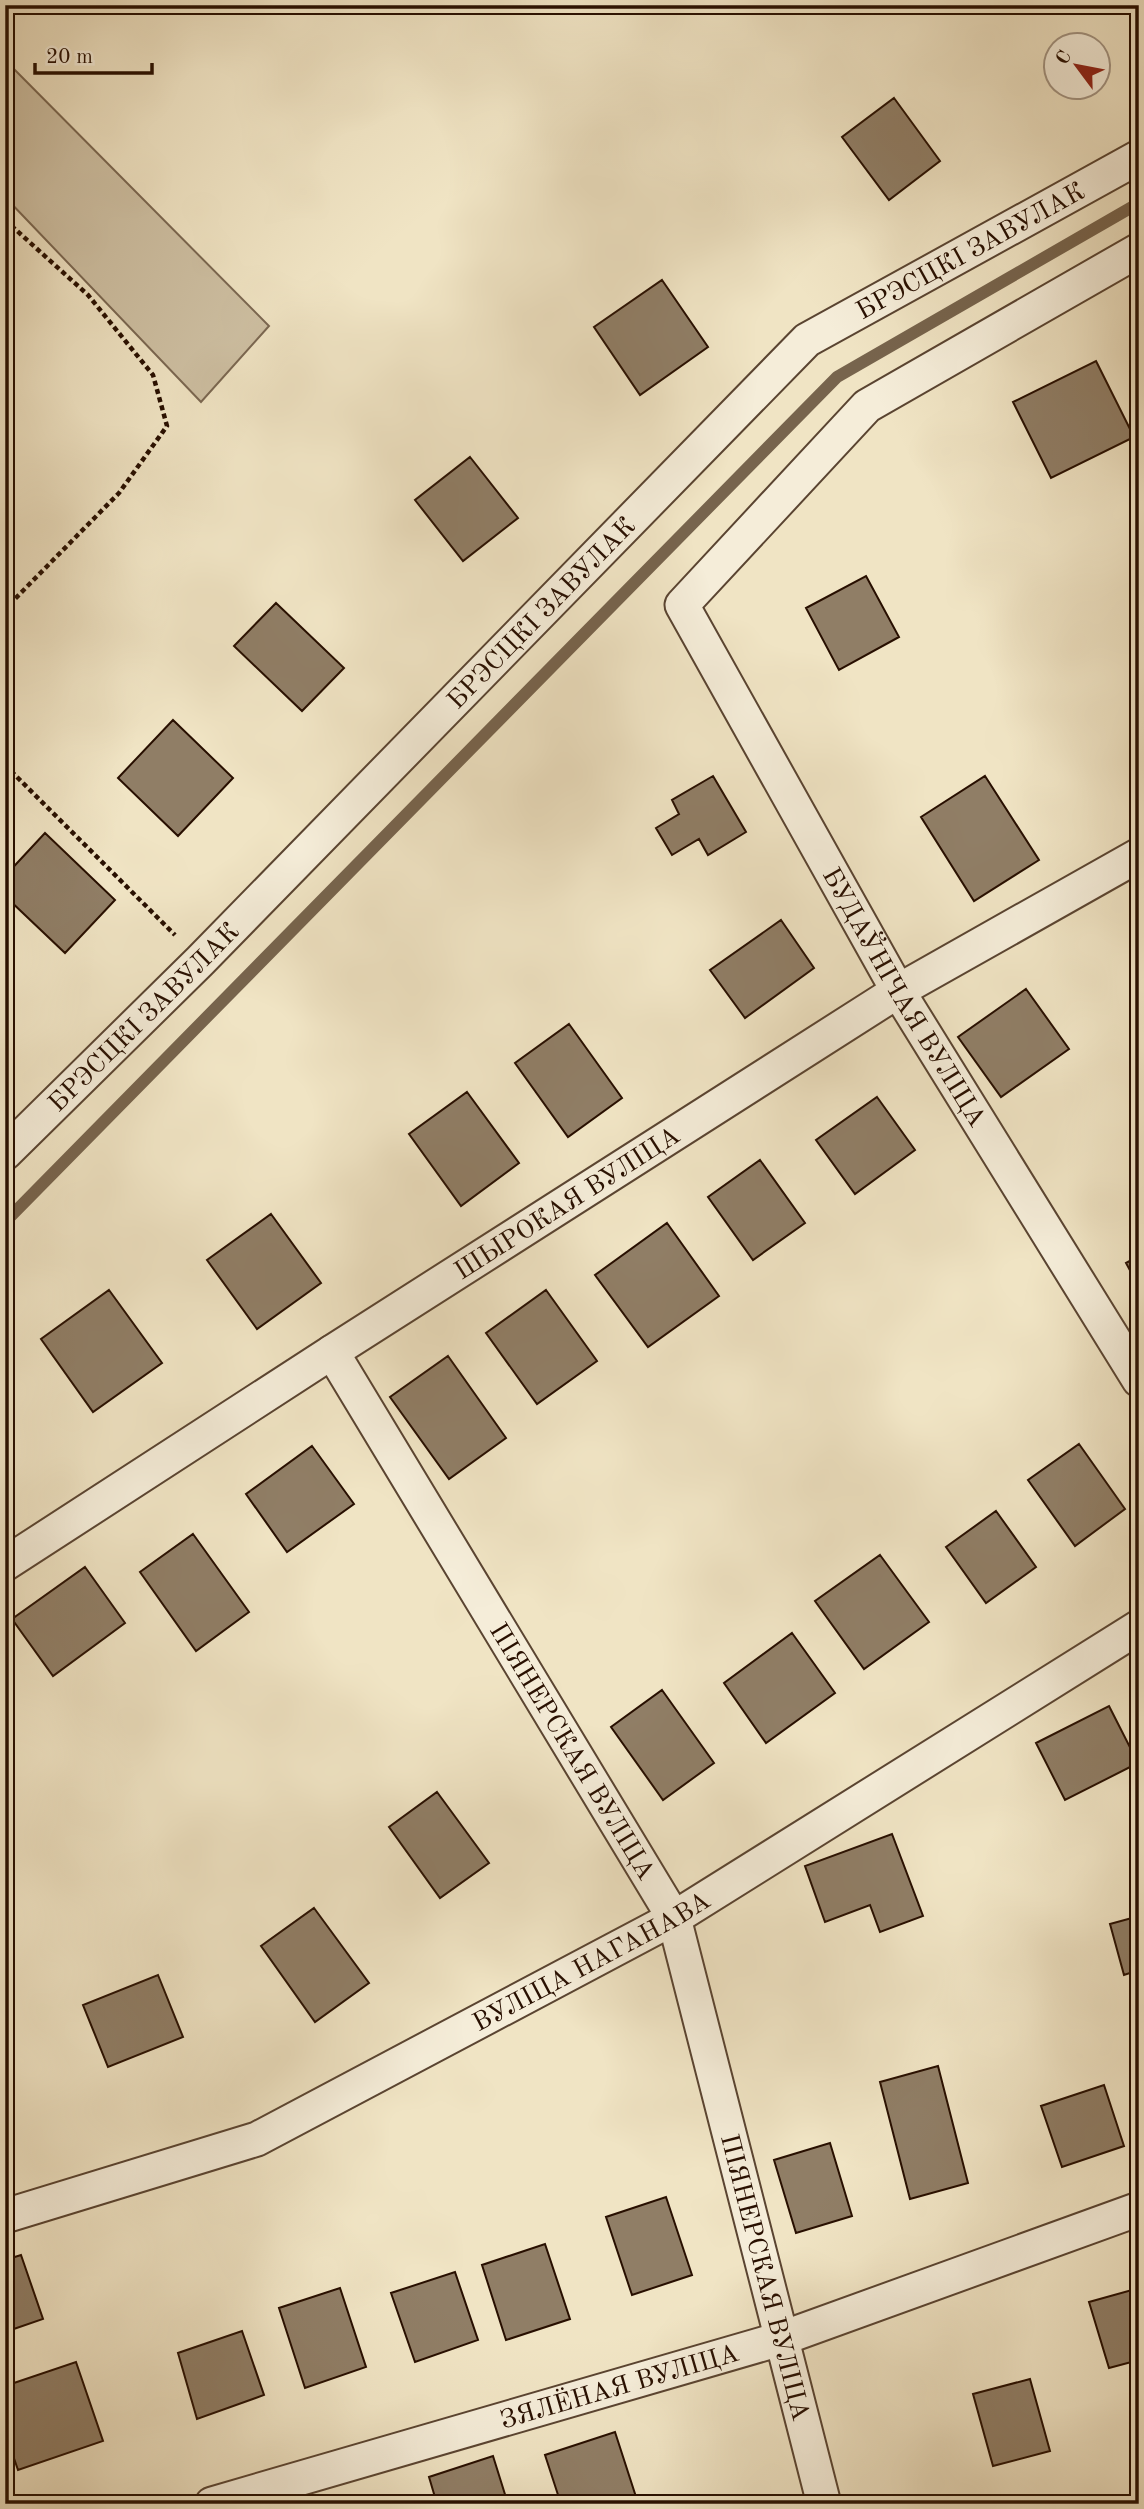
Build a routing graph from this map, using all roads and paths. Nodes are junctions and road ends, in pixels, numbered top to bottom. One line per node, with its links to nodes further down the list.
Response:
1 (1139, 157): 7 (street, БРЭСЦКІ ЗАВУЛАК)
2 (5, 220): 4 (path)
3 (1139, 250): 8 (street, БУДАЎНІЧАЯ ВУЛІЦА)
4 (5, 609)
5 (5, 765): 7 (path)
6 (1139, 855): 8 (street, ШЫРОКАЯ ВУЛІЦА)
7 (200, 961): 9 (street, БРЭСЦКІ ЗАВУЛАК)
8 (898, 990): 10 (street, ШЫРОКАЯ ВУЛІЦА); 11 (street, БУДАЎНІЧАЯ ВУЛІЦА)
9 (5, 1153)
10 (332, 1352): 12 (street, ШЫРОКАЯ ВУЛІЦА); 14 (street, ПІЯНЕРСКАЯ ВУЛІЦА)
11 (1139, 1380)
12 (5, 1564)
13 (1139, 1627): 14 (street, ВУЛІЦА НАГАНАВА)
14 (674, 1918): 16 (street, ВУЛІЦА НАГАНАВА); 17 (street, ПІЯНЕРСКАЯ ВУЛІЦА)
15 (1139, 2209): 17 (street, ЗЯЛЁНАЯ ВУЛІЦА)
16 (5, 2216)
17 (780, 2339): 18 (street, ЗЯЛЁНАЯ ВУЛІЦА); 19 (street, ПІЯНЕРСКАЯ ВУЛІЦА)
18 (212, 2504)
19 (824, 2504)

